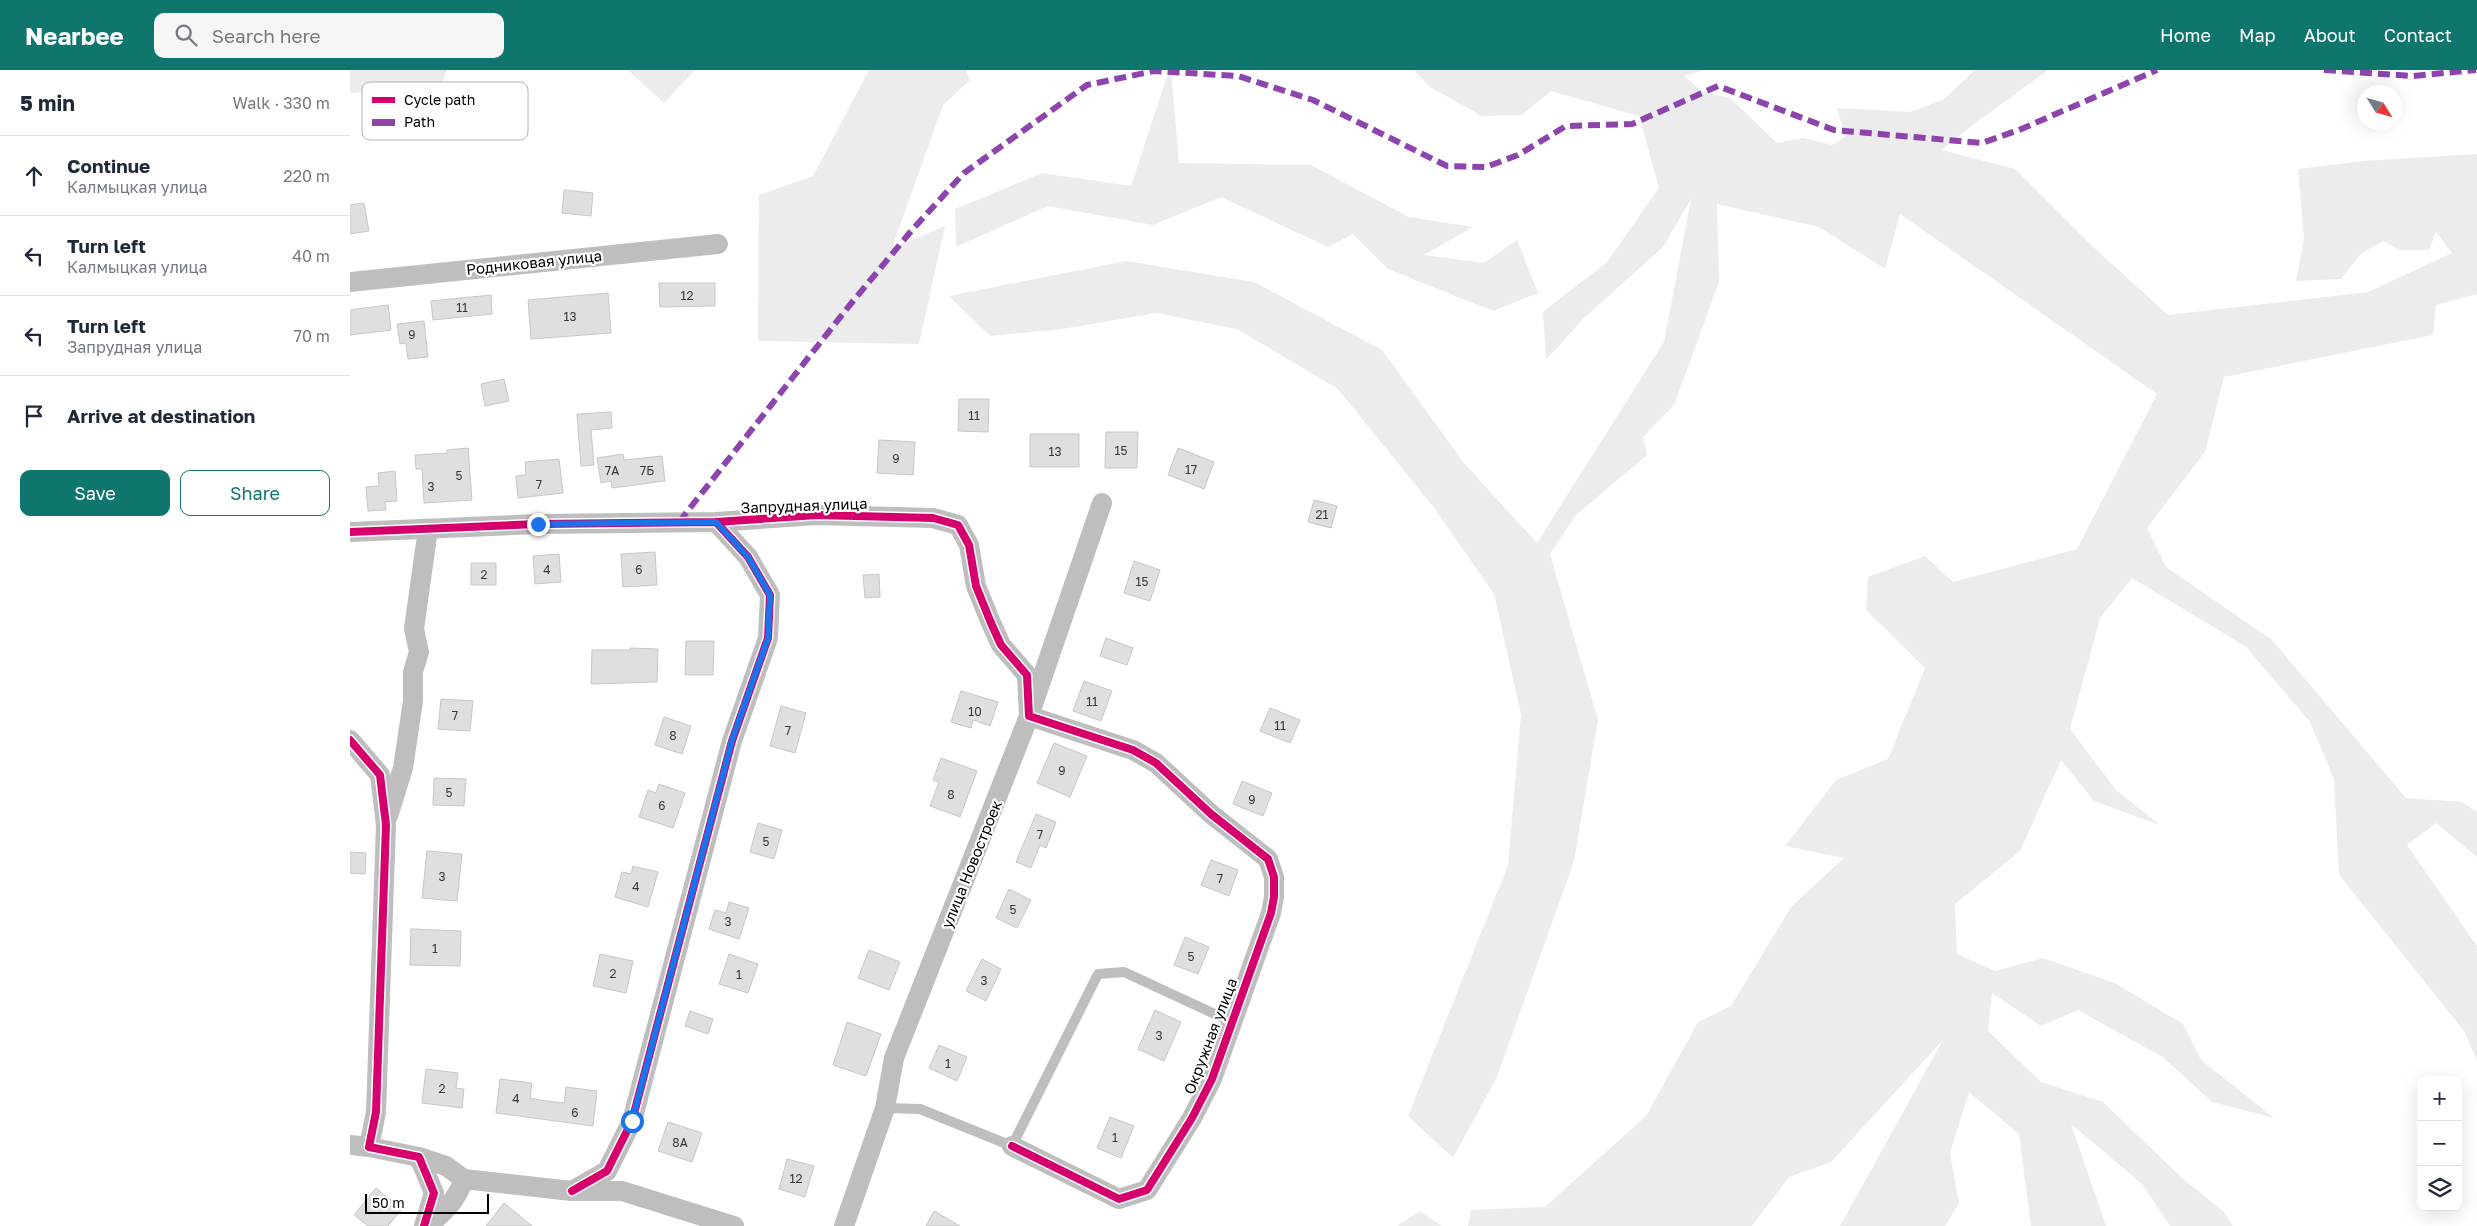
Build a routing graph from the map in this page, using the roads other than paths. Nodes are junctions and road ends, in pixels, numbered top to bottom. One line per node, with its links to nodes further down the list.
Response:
1 (718, 244): 2 (street, Родниковая улица)
2 (350, 282)
3 (1102, 503): 7 (street, улица Новостроек)
4 (716, 522): 5 (street, Запрудная улица); 7 (street, Запрудная улица); 16 (street)
5 (428, 529): 6 (street, Запрудная улица); 9 (street)
6 (350, 532)
7 (1029, 716): 10 (street, Окружная улица); 11 (street, улица Новостроек)
8 (350, 740): 9 (street)
9 (386, 825): 12 (street)
10 (1232, 1022): 13 (lane); 13 (street, Окружная улица)
11 (885, 1108): 13 (lane); 21 (street, улица Новостроек)
12 (360, 1146): 14 (street)
13 (1012, 1146)
14 (419, 1157): 15 (street); 18 (street)
15 (464, 1179): 16 (street); 19 (street)
16 (572, 1191): 17 (street)
17 (704, 1223): 20 (street)
18 (424, 1226)
19 (428, 1226)
20 (734, 1226)
21 (844, 1226)

